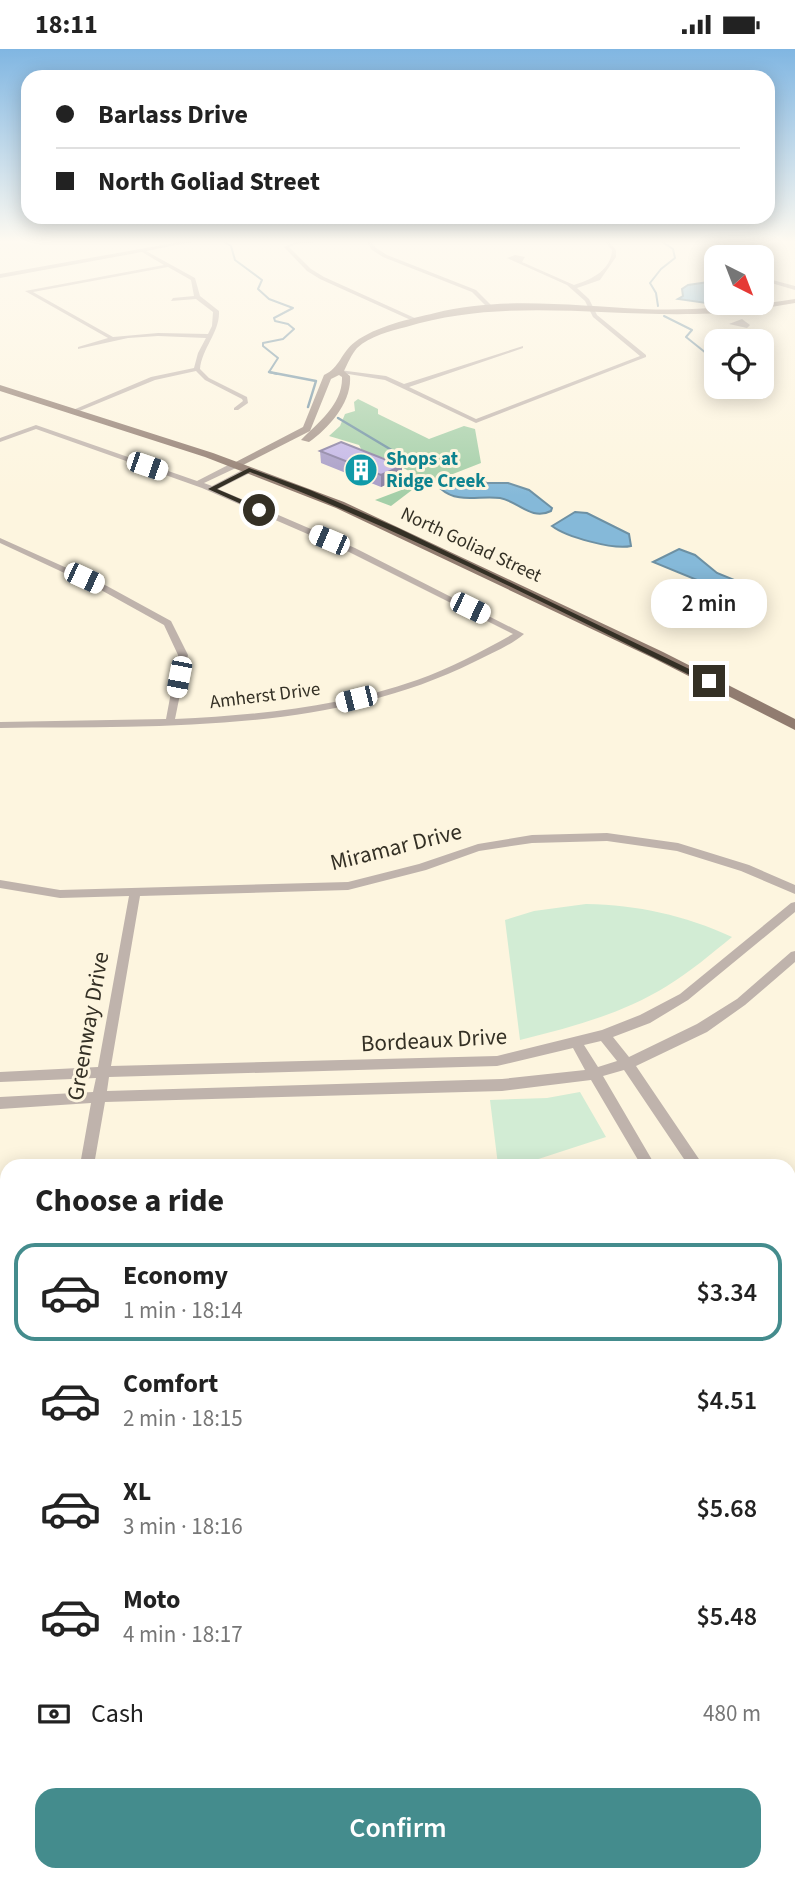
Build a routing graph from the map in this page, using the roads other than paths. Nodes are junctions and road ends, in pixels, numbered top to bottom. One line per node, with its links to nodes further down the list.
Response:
1 (88, 324): 6 (street)
2 (216, 324): 5 (street)
3 (403, 324): 10 (street)
4 (605, 324): 11 (street)
5 (207, 336): 6 (street); 9 (street)
6 (110, 337): 8 (street)
7 (521, 347): 11 (street)
8 (80, 348)
9 (197, 369): 13 (street); 14 (street)
10 (339, 372): 11 (street); 15 (street); 17 (street)
11 (405, 386)
12 (0, 388): 14 (main road, North Goliad Street)
13 (236, 409)
14 (75, 411): 18 (main road, North Goliad Street)
15 (293, 438): 17 (street); 18 (street)
16 (0, 440): 20 (street)
17 (305, 441): 19 (street)
18 (235, 465): 19 (main road, North Goliad Street); 20 (street)
19 (249, 470): 21 (street); 25 (main road, North Goliad Street)
20 (197, 484): 21 (street)
21 (212, 489): 23 (street, Amherst Drive)
22 (0, 540): 23 (street)
23 (170, 722): 24 (street, Amherst Drive)
24 (0, 725)
25 (795, 725)
26 (0, 884): 28 (street, Miramar Drive)
27 (795, 890): 28 (street, Miramar Drive)
28 (135, 894): 35 (street, Greenway Drive)
29 (795, 907): 31 (street, Bordeaux Drive)
30 (795, 955): 33 (street, Bordeaux Drive)
31 (604, 1035): 32 (street, Bordeaux Drive); 33 (street)
32 (576, 1042): 34 (street, Bordeaux Drive); 36 (street)
33 (627, 1064): 36 (street, Bordeaux Drive); 43 (street)
34 (327, 1066): 35 (street, Bordeaux Drive); 38 (street)
35 (105, 1072): 37 (street, Bordeaux Drive); 39 (street, Greenway Drive)
36 (593, 1075): 38 (street, Bordeaux Drive); 42 (street)
37 (0, 1077)
38 (325, 1089): 39 (street, Bordeaux Drive)
39 (100, 1097): 40 (street, Bordeaux Drive); 41 (street, Greenway Drive)
40 (0, 1103)
41 (88, 1159)
42 (644, 1159)
43 (692, 1159)

